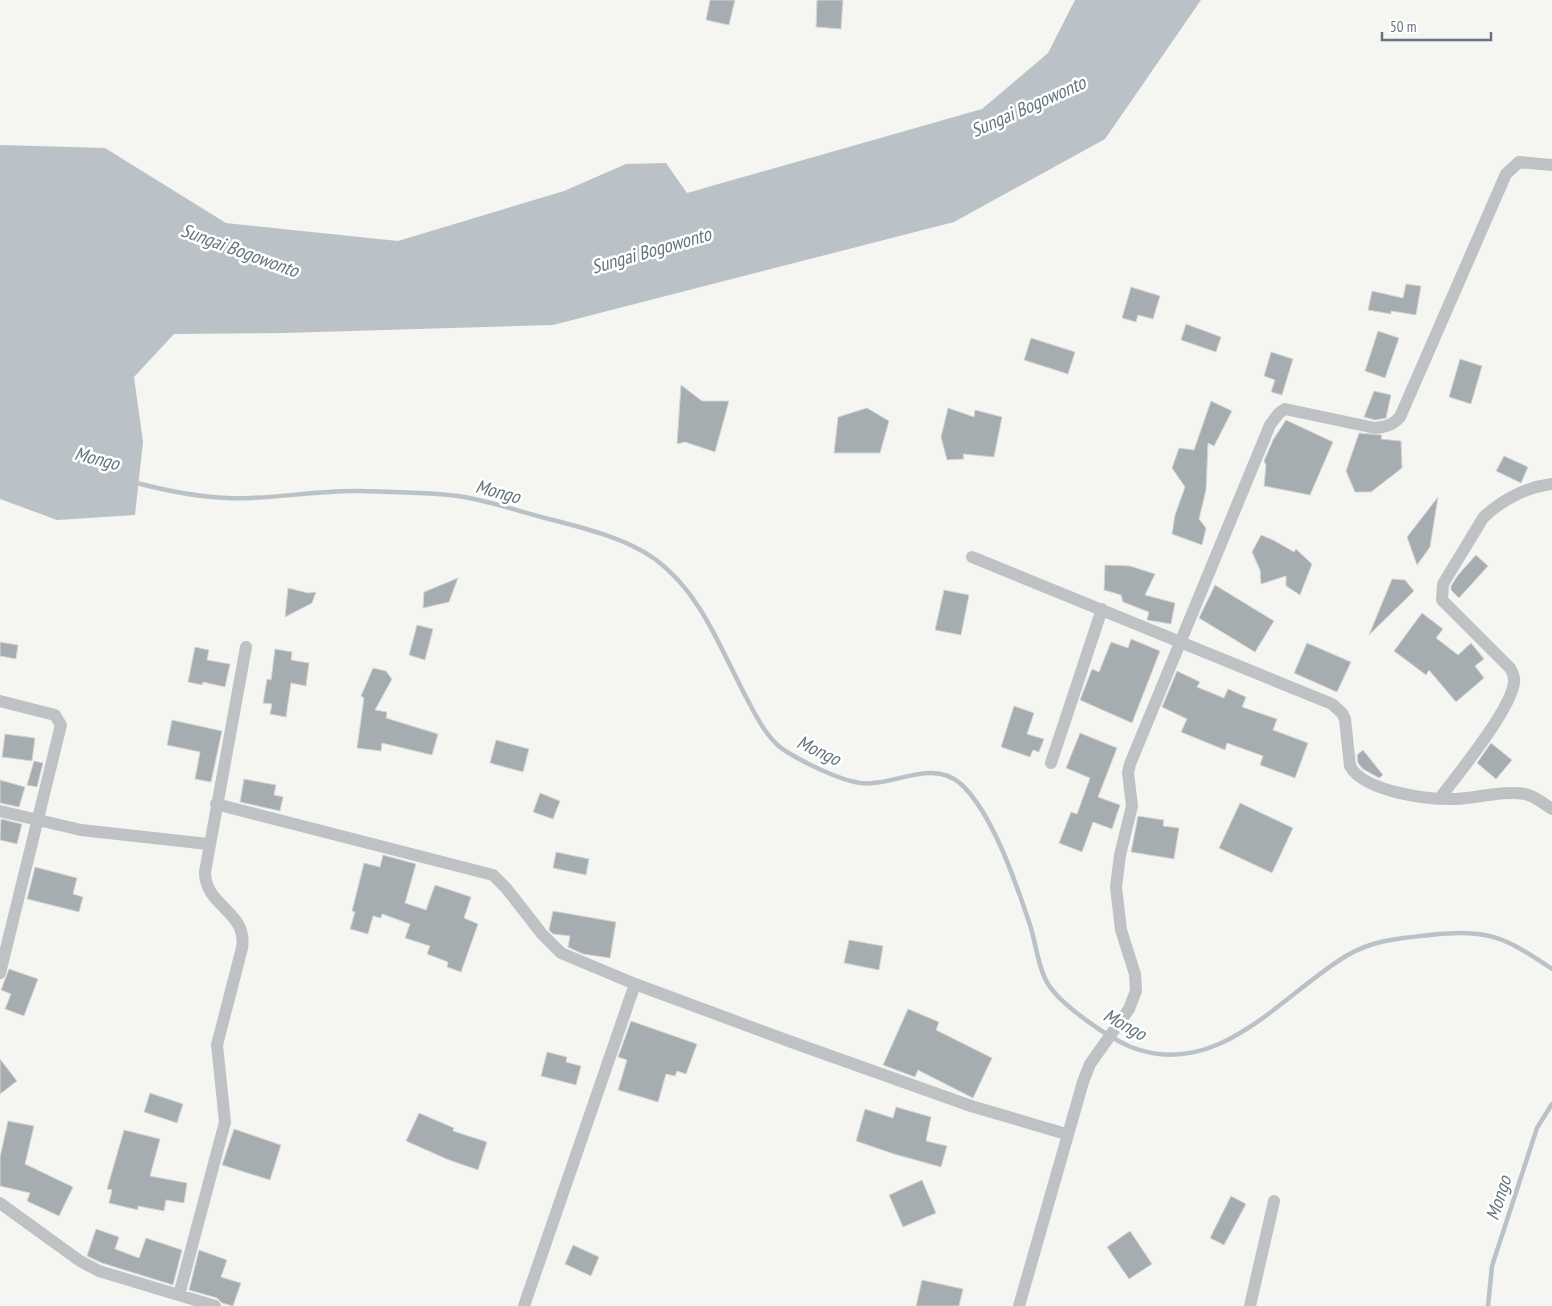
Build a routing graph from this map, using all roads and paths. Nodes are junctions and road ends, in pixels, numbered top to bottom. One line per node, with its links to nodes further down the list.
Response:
1 (1552, 165): 5 (street)
2 (1552, 484): 9 (street)
3 (972, 557): 4 (street)
4 (1102, 609): 5 (street); 8 (street)
5 (1181, 641): 9 (street); 17 (street)
6 (246, 648): 10 (street)
7 (0, 701): 13 (street)
8 (1051, 763)
9 (1440, 798): 11 (street)
10 (216, 804): 14 (street); 16 (street)
11 (1552, 809)
12 (0, 811): 13 (street)
13 (37, 821): 14 (street); 15 (street)
14 (208, 844): 20 (street)
15 (0, 973)
16 (635, 984): 17 (street); 22 (street)
17 (1066, 1134): 23 (street)
18 (1274, 1201): 24 (street)
19 (0, 1203): 20 (street)
20 (179, 1295): 21 (street)
21 (215, 1306)
22 (524, 1306)
23 (1019, 1306)
24 (1250, 1306)

